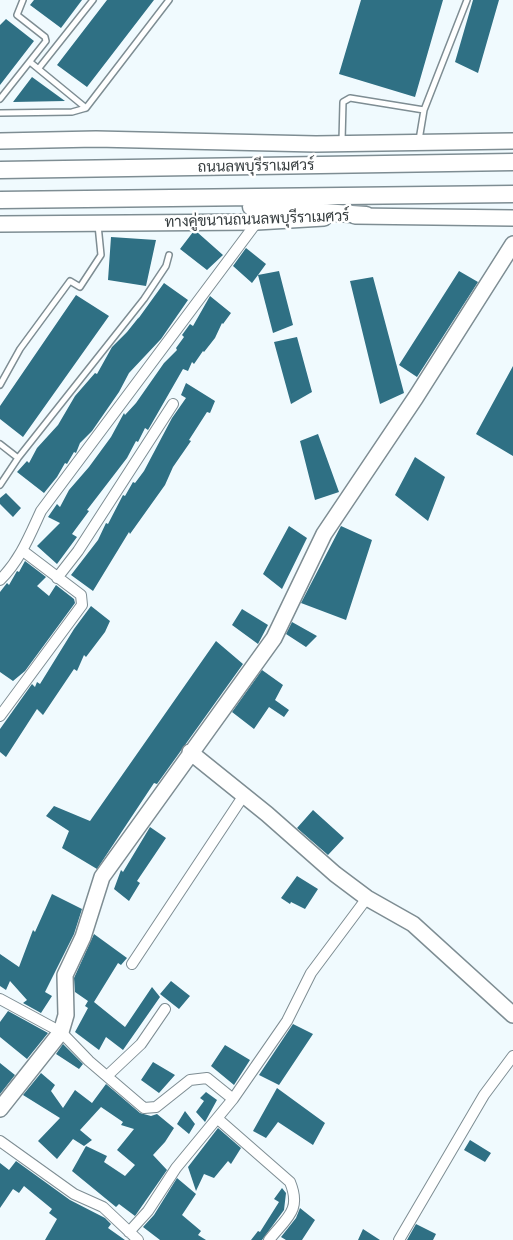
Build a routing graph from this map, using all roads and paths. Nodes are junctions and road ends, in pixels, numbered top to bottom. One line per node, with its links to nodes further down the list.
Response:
1 (23, 0): 5 (lane)
2 (93, 0): 6 (lane)
3 (169, 0): 8 (lane)
4 (467, 0): 9 (lane)
5 (30, 62): 6 (lane); 7 (lane)
6 (39, 68): 8 (lane)
7 (0, 99)
8 (86, 108): 10 (lane)
9 (424, 110): 13 (lane); 14 (lane)
10 (0, 113)
11 (0, 141): 14 (street)
12 (513, 141): 13 (street)
13 (418, 142): 14 (street)
14 (342, 144)
15 (513, 162): 16 (main road, ถนนลพบุรีราเมศวร์)
16 (0, 170)
17 (513, 194): 18 (main road, ถนนลพบุรีราเมศวร์)
18 (137, 199): 19 (main road, ถนนลพบุรีราเมศวร์); 20 (main road)
19 (0, 200)
20 (366, 215): 21 (street, ทางคู่ขนานถนนลพบุรีราเมศวร์); 23 (street, ทางคู่ขนานถนนลพบุรีราเมศวร์)
21 (513, 218)
22 (98, 222): 23 (street, ทางคู่ขนานถนนลพบุรีราเมศวร์); 24 (street, ทางคู่ขนานถนนลพบุรีราเมศวร์); 27 (lane)
23 (257, 222): 32 (street)
24 (0, 224)
25 (513, 244): 36 (street)
26 (169, 255): 30 (lane)
27 (0, 386)
28 (173, 404): 33 (street)
29 (0, 444): 30 (lane)
30 (18, 458): 31 (lane)
31 (0, 486)
32 (23, 551): 33 (street); 34 (street)
33 (57, 578): 35 (street)
34 (0, 580)
35 (0, 716)
36 (190, 752): 37 (street); 43 (street)
37 (244, 795): 38 (street); 39 (street)
38 (367, 898): 42 (street); 46 (street)
39 (132, 964)
40 (0, 999): 43 (street)
41 (165, 1009): 45 (street)
42 (513, 1015)
43 (61, 1032): 45 (street); 47 (street)
44 (513, 1056): 53 (street)
45 (107, 1076): 46 (street)
46 (233, 1099): 48 (street)
47 (0, 1108)
48 (218, 1119): 50 (street); 52 (street)
49 (0, 1141): 50 (street)
50 (129, 1232): 51 (street)
51 (138, 1240)
52 (269, 1240)
53 (399, 1240)

